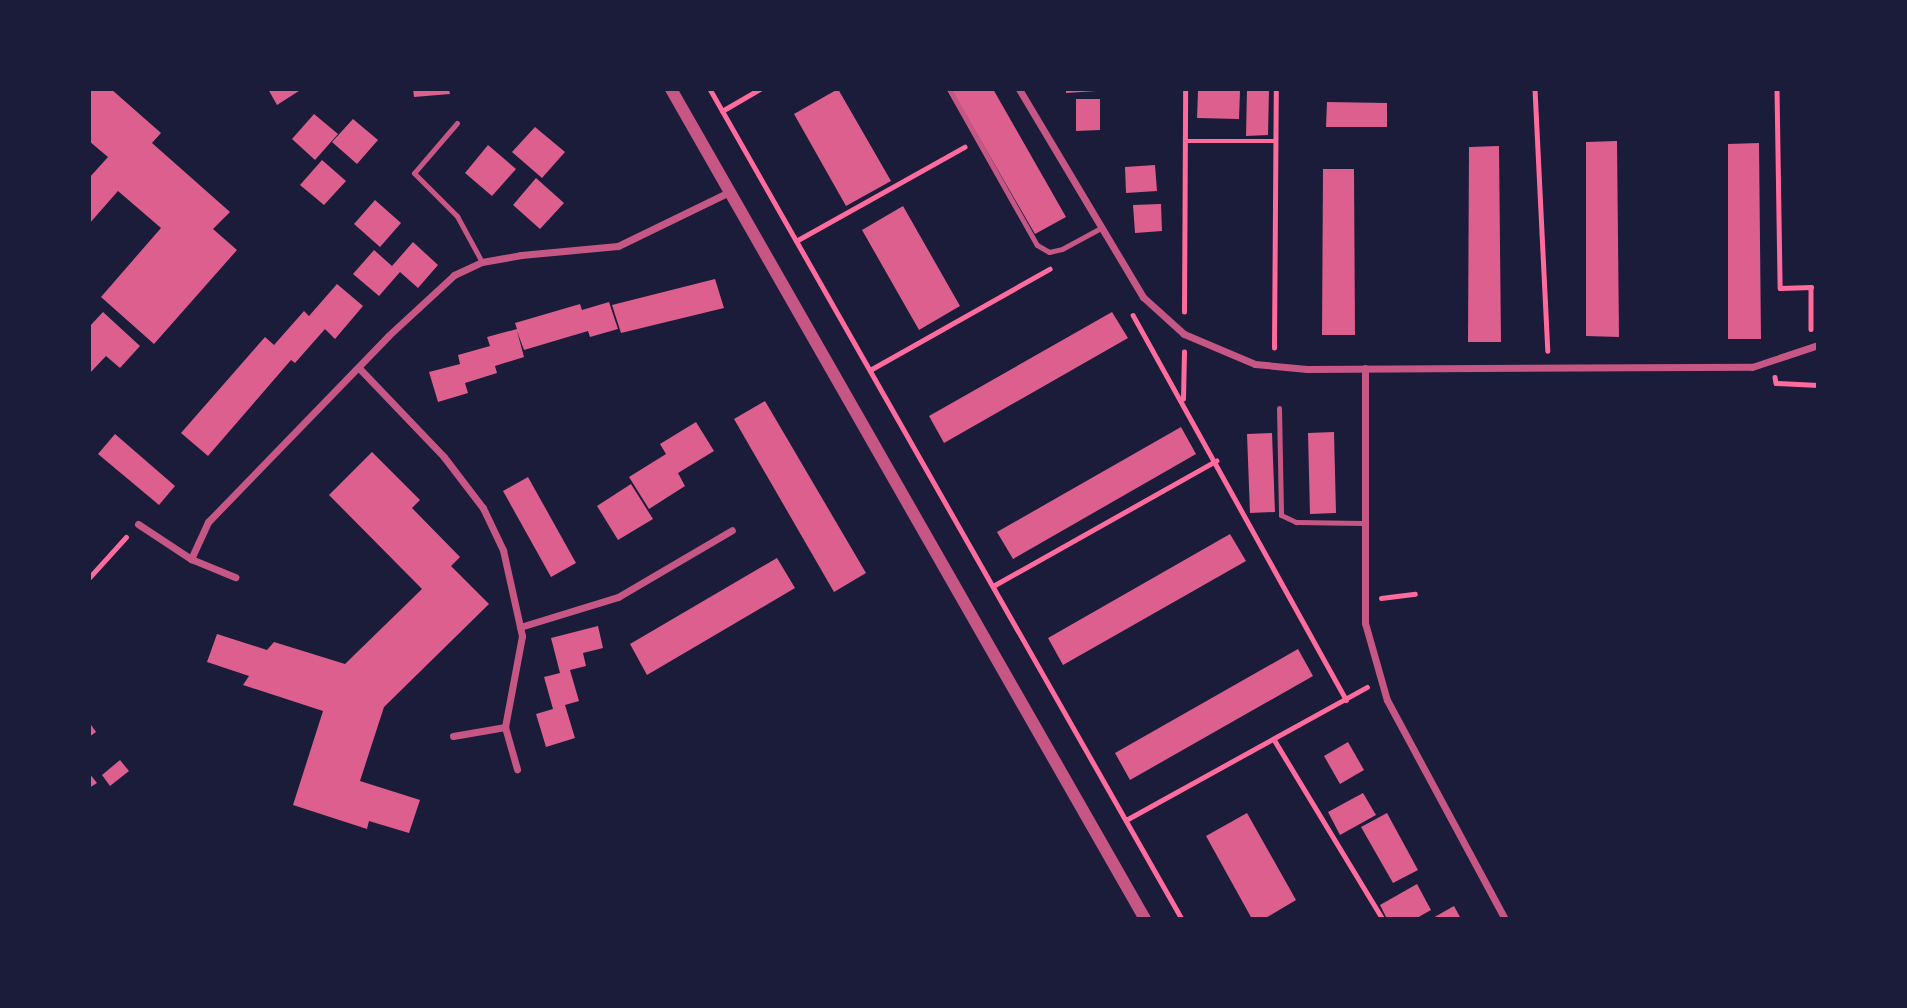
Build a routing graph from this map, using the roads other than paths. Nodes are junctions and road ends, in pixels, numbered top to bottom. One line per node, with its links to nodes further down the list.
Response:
1 (671, 89): 5 (street)
2 (949, 89): 6 (lane)
3 (1019, 89): 6 (street)
4 (457, 123): 7 (lane)
5 (729, 191): 7 (street); 21 (street)
6 (1099, 229): 10 (street)
7 (482, 262): 9 (street)
8 (1815, 346): 10 (street)
9 (359, 368): 15 (street); 17 (street)
10 (1365, 368): 12 (street)
11 (1279, 408): 12 (lane)
12 (1363, 523): 22 (street)
13 (138, 524): 15 (street)
14 (733, 530): 17 (street)
15 (191, 559): 16 (street)
16 (235, 577)
17 (520, 627): 18 (street)
18 (505, 727): 19 (street); 20 (street)
19 (453, 736)
20 (517, 769)
21 (1145, 919)
22 (1505, 919)

